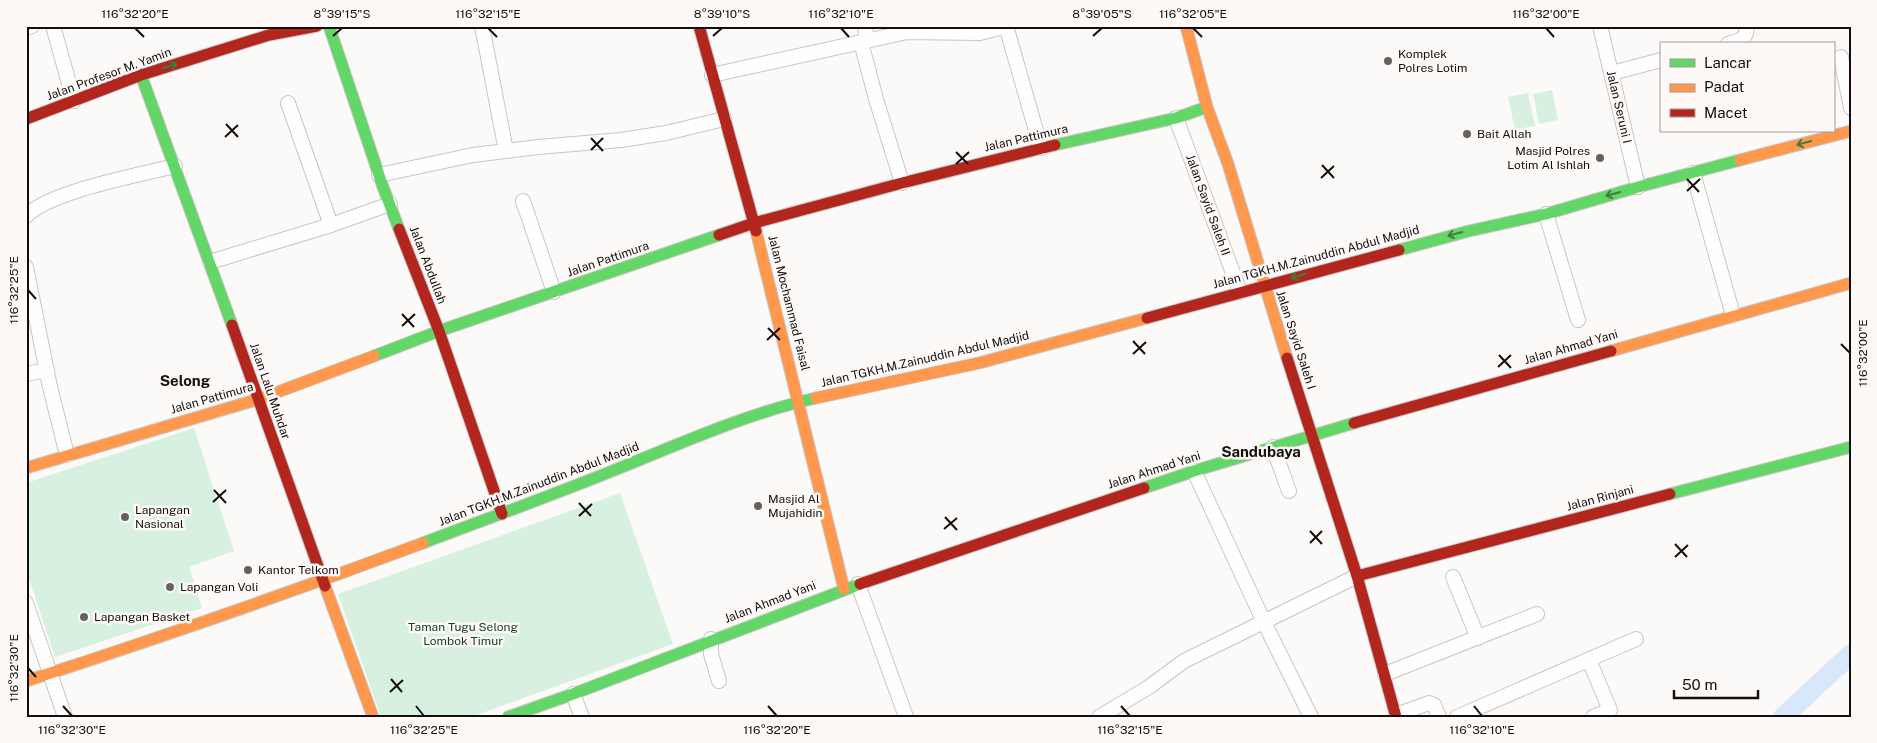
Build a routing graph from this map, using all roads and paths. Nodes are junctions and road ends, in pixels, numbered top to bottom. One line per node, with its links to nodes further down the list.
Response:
1 (32, 26): 12 (street)
2 (53, 26): 21 (street)
3 (317, 26): 13 (street, Jalan Profesor M. Yamin)
4 (329, 26): 33 (street, Jalan Abdullah)
5 (482, 26): 30 (street)
6 (699, 26): 20 (street, Jalan Mochammad Faisal)
7 (864, 26): 14 (street)
8 (1006, 26): 14 (street); 29 (street)
9 (1186, 26): 23 (street, Jalan Sayid Saleh I)
10 (1600, 26): 18 (street, Jalan Seruni I)
11 (1746, 26): 15 (street)
12 (26, 28)
13 (267, 31): 19 (street, Jalan Profesor M. Yamin, one-way to 13)
14 (864, 42): 20 (street); 34 (street)
15 (1734, 42)
16 (1841, 57): 24 (street)
17 (1660, 60): 18 (street)
18 (1612, 73): 35 (street, Jalan Seruni I)
19 (141, 74): 21 (street, Jalan Profesor M. Yamin); 31 (street, Jalan Lalu Muhdar)
20 (712, 75): 27 (street, Jalan Mochammad Faisal)
21 (74, 101): 26 (street, Jalan Profesor M. Yamin)
22 (288, 102): 41 (street)
23 (1207, 107): 25 (street, Jalan Pattimura); 45 (street, Jalan Sayid Saleh I)
24 (1851, 108)
25 (1176, 118): 29 (street, Jalan Pattimura); 47 (street, Jalan Sayid Saleh II)
26 (26, 119)
27 (724, 119): 30 (street); 40 (street, Jalan Mochammad Faisal)
28 (1851, 131): 32 (street, Jalan TGKH.M.Zainuddin Abdul Madjid, one-way to 32)
29 (1041, 148): 34 (street, Jalan Pattimura)
30 (506, 151): 33 (street)
31 (175, 166): 39 (street); 42 (street, Jalan Lalu Muhdar)
32 (1693, 173): 35 (street, Jalan TGKH.M.Zainuddin Abdul Madjid); 48 (street)
33 (379, 175): 37 (street, Jalan Abdullah)
34 (902, 183): 40 (street, Jalan Pattimura)
35 (1638, 187): 38 (street, Jalan TGKH.M.Zainuddin Abdul Madjid, one-way to 38)
36 (523, 201): 46 (street)
37 (390, 204): 41 (street); 50 (street, Jalan Abdullah)
38 (1546, 214): 45 (street, Jalan TGKH.M.Zainuddin Abdul Madjid, one-way to 45); 49 (street)
39 (26, 216)
40 (754, 223): 46 (street, Jalan Pattimura); 54 (street, Jalan Mochammad Faisal)
41 (331, 225): 42 (street)
42 (210, 262): 53 (street, Jalan Lalu Muhdar)
43 (26, 268): 51 (street)
44 (1851, 282): 48 (street, Jalan Ahmad Yani)
45 (1264, 285): 47 (street, Jalan TGKH.M.Zainuddin Abdul Madjid); 55 (street, Jalan Sayid Saleh I)
46 (554, 292): 50 (street, Jalan Pattimura)
47 (1240, 292): 54 (street, Jalan TGKH.M.Zainuddin Abdul Madjid)
48 (1733, 315): 55 (street, Jalan Ahmad Yani)
49 (1578, 320)
50 (439, 331): 53 (street, Jalan Pattimura); 62 (street, Jalan Abdullah)
51 (47, 370): 52 (street); 58 (street)
52 (26, 374)
53 (259, 399): 58 (street, Jalan Pattimura); 65 (street, Jalan Lalu Muhdar)
54 (800, 402): 62 (street, Jalan TGKH.M.Zainuddin Abdul Madjid); 67 (street, Jalan Mochammad Faisal)
55 (1311, 434): 56 (street, Jalan Ahmad Yani); 63 (street, Jalan Sayid Saleh I)
56 (1274, 447): 60 (street, Jalan Ahmad Yani); 61 (street)
57 (1851, 447): 63 (street, Jalan Rinjani)
58 (67, 454): 59 (street, Jalan Pattimura)
59 (26, 468)
60 (1194, 471): 66 (street, Jalan Ahmad Yani); 70 (street)
61 (1289, 491)
62 (502, 514): 65 (street, Jalan TGKH.M.Zainuddin Abdul Madjid)
63 (1357, 576): 70 (street); 76 (street, Jalan Sayid Saleh I)
64 (1453, 577): 71 (street)
65 (322, 582): 75 (street, Jalan TGKH.M.Zainuddin Abdul Madjid); 82 (street, Jalan Lalu Muhdar)
66 (858, 584): 67 (street, Jalan Ahmad Yani); 85 (street)
67 (844, 589): 72 (street, Jalan Ahmad Yani)
68 (26, 603): 75 (street)
69 (1537, 614): 71 (street)
70 (1263, 620): 86 (street); 87 (street)
71 (1478, 638): 76 (street)
72 (711, 639): 78 (street); 79 (street, Jalan Ahmad Yani)
73 (1636, 639): 74 (street)
74 (1589, 660): 89 (street); 90 (street)
75 (50, 673): 77 (street, Jalan TGKH.M.Zainuddin Abdul Madjid); 81 (street)
76 (1385, 674): 80 (street, Jalan Sayid Saleh I)
77 (26, 681)
78 (719, 681)
79 (573, 694): 83 (street, Jalan Ahmad Yani); 84 (street)
80 (1396, 716): 88 (street)
81 (65, 717)
82 (373, 717)
83 (508, 717)
84 (582, 717)
85 (906, 717)
86 (1099, 717)
87 (1311, 717)
88 (1439, 717)
89 (1457, 717)
90 (1593, 717)

